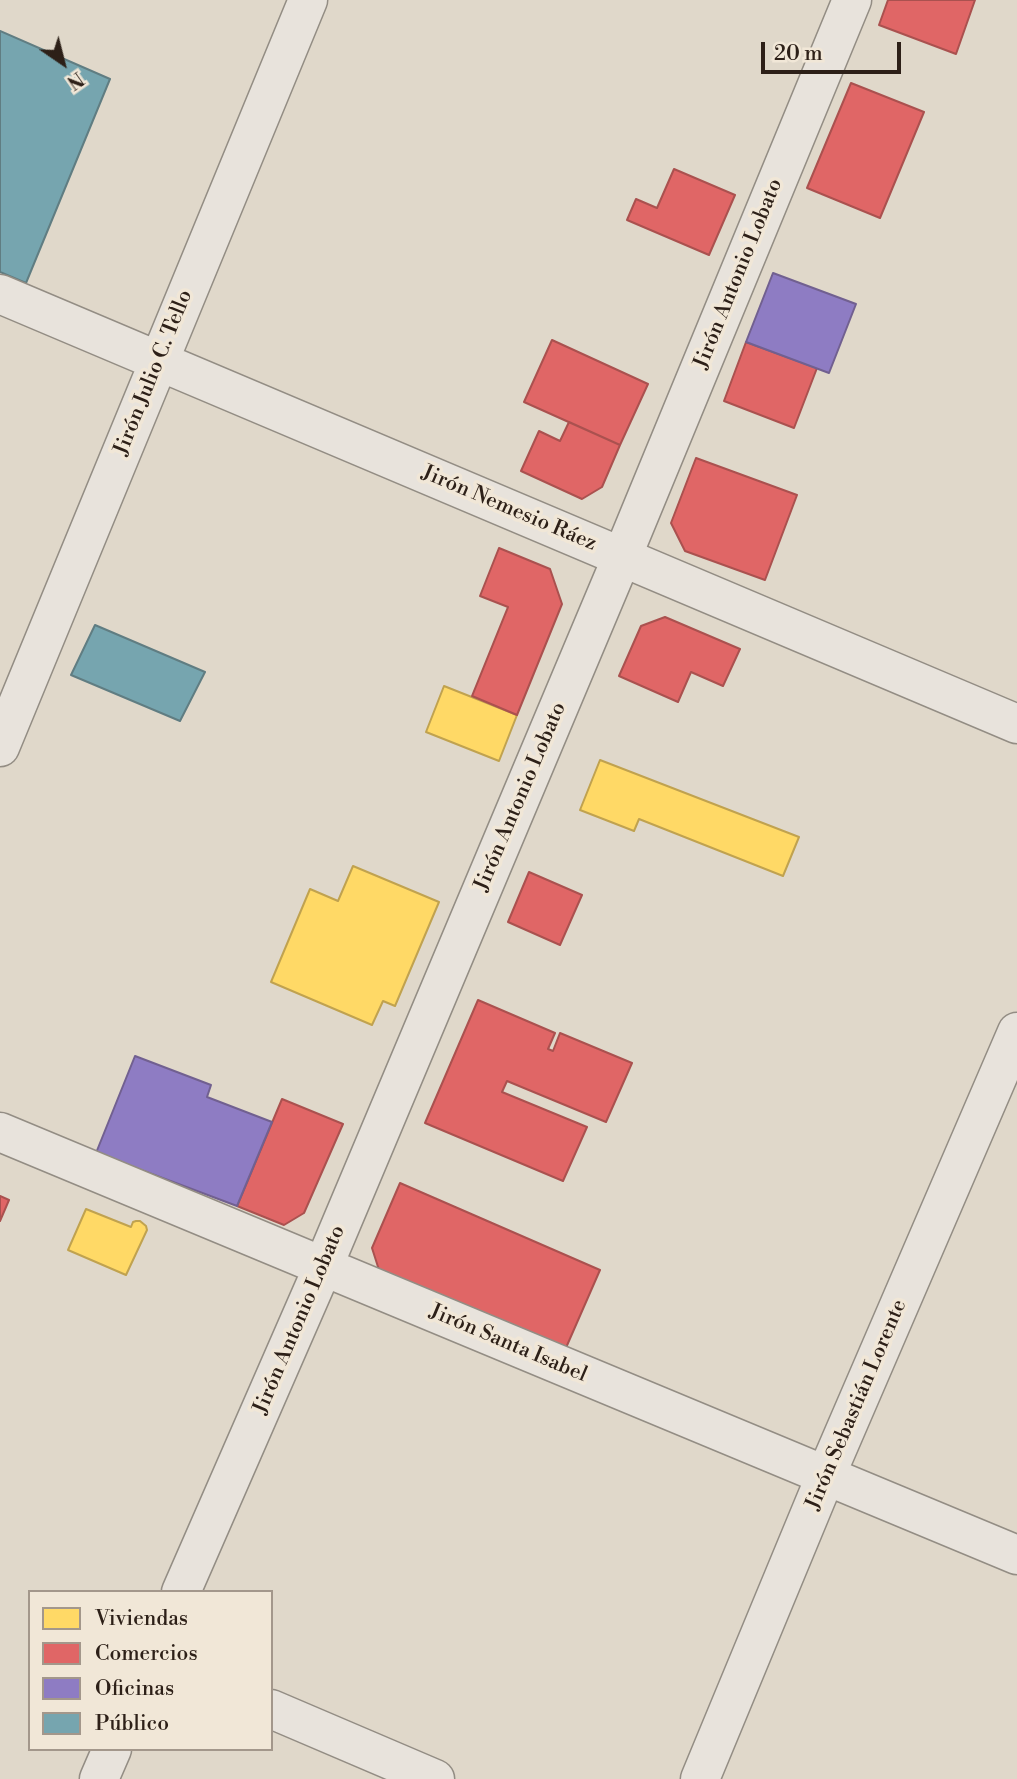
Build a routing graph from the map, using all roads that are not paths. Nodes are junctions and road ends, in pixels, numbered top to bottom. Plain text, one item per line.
1 (307, 0) edge
2 (852, 0) edge
3 (0, 294) edge
4 (159, 361) junction
5 (622, 557) junction
6 (1017, 724) edge
7 (0, 747) edge
8 (1017, 1032) edge
9 (0, 1132) edge
10 (323, 1267) junction
11 (826, 1475) junction
12 (1017, 1555) edge
13 (182, 1590) edge
14 (273, 1710) edge
15 (111, 1751) edge
16 (99, 1779) edge
17 (435, 1779) edge
18 (700, 1779) edge

1 - 4 street, Jirón Julio C. Tello
2 - 5 street, Jirón Antonio Lobato
3 - 4 street, Jirón Nemesio Ráez
4 - 5 street, Jirón Nemesio Ráez
4 - 7 street, Jirón Julio C. Tello
5 - 6 street, Jirón Nemesio Ráez
5 - 10 street, Jirón Antonio Lobato
8 - 11 street, Jirón Sebastián Lorente
9 - 10 street, Jirón Santa Isabel
10 - 11 street, Jirón Santa Isabel
10 - 13 street, Jirón Antonio Lobato
11 - 12 street, Jirón Santa Isabel
11 - 18 street, Jirón Sebastián Lorente
14 - 17 street
15 - 16 street

